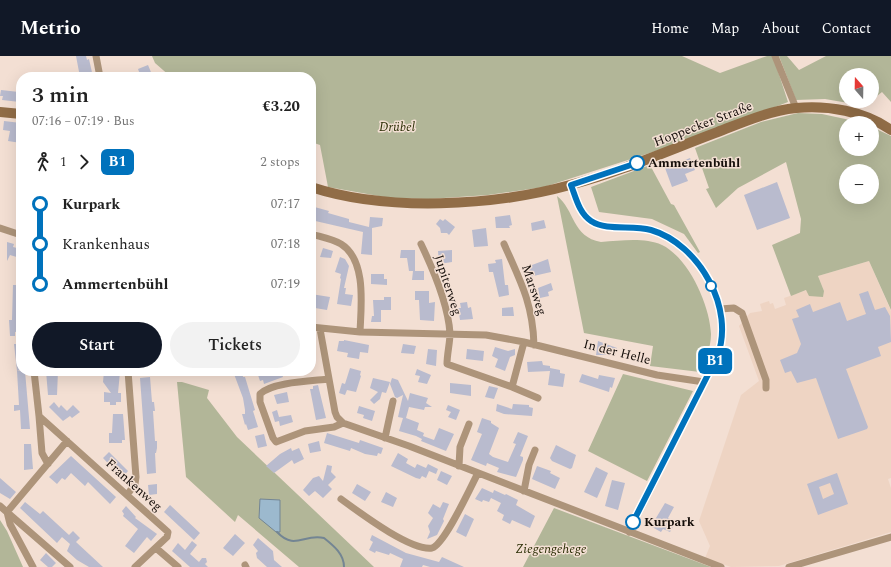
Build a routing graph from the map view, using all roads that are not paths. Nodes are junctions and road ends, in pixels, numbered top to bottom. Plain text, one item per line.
1 (96, 56) edge
2 (775, 56) edge
3 (99, 72) edge
4 (796, 108) junction
5 (0, 112) edge
6 (16, 114) edge
7 (891, 130) edge
8 (571, 185) junction
9 (316, 188) edge
10 (0, 228) edge
11 (16, 233) edge
12 (316, 236) edge
13 (421, 244) dead end
14 (504, 244) dead end
15 (720, 309) junction
16 (316, 328) edge
17 (320, 329) junction
18 (360, 332) junction
19 (450, 334) junction
20 (524, 342) junction
21 (534, 345) junction
22 (35, 376) edge
23 (128, 376) edge
24 (329, 379) junction
25 (704, 382) junction
26 (512, 387) junction
27 (766, 388) dead end
28 (538, 398) dead end
29 (393, 401) dead end
30 (39, 416) junction
31 (343, 423) junction
32 (469, 424) dead end
33 (385, 438) junction
34 (67, 441) junction
35 (535, 450) dead end
36 (48, 464) junction
37 (458, 466) junction
38 (478, 473) junction
39 (524, 491) junction
40 (127, 495) junction
41 (341, 499) dead end
42 (0, 506) edge
43 (7, 512) junction
44 (629, 532) junction
45 (891, 537) edge
46 (156, 548) junction
47 (33, 567) edge
48 (70, 567) edge
49 (135, 567) edge
50 (178, 567) edge
51 (720, 567) edge
52 (789, 567) edge

1 - 3 street
2 - 4 street
4 - 7 street, Hoppecker Straße
4 - 8 street, Hoppecker Straße
5 - 6 street
8 - 9 street, Hoppecker Straße
8 - 15 street
10 - 11 street
12 - 18 street
13 - 19 street, Jupiterweg
14 - 21 street, Marsweg
15 - 25 street
15 - 27 street
16 - 17 street, In der Helle
17 - 18 street, In der Helle
17 - 24 street
18 - 19 street, In der Helle
19 - 20 street, In der Helle
19 - 26 street
20 - 21 street, In der Helle
20 - 26 street
21 - 25 street, In der Helle
22 - 30 street
23 - 40 street
24 - 31 street
24 - 31 street
25 - 44 street
26 - 28 street
29 - 33 street
30 - 34 street, Frankenweg
30 - 36 street
31 - 33 street
32 - 37 street
33 - 37 street
34 - 36 street
34 - 40 street, Frankenweg
35 - 39 street
36 - 43 street
37 - 38 street
38 - 39 street
38 - 41 street
39 - 44 street
40 - 46 street, Frankenweg
42 - 43 street
43 - 47 street
43 - 48 street
44 - 51 street
45 - 52 street
46 - 49 street, Frankenweg
46 - 50 street

